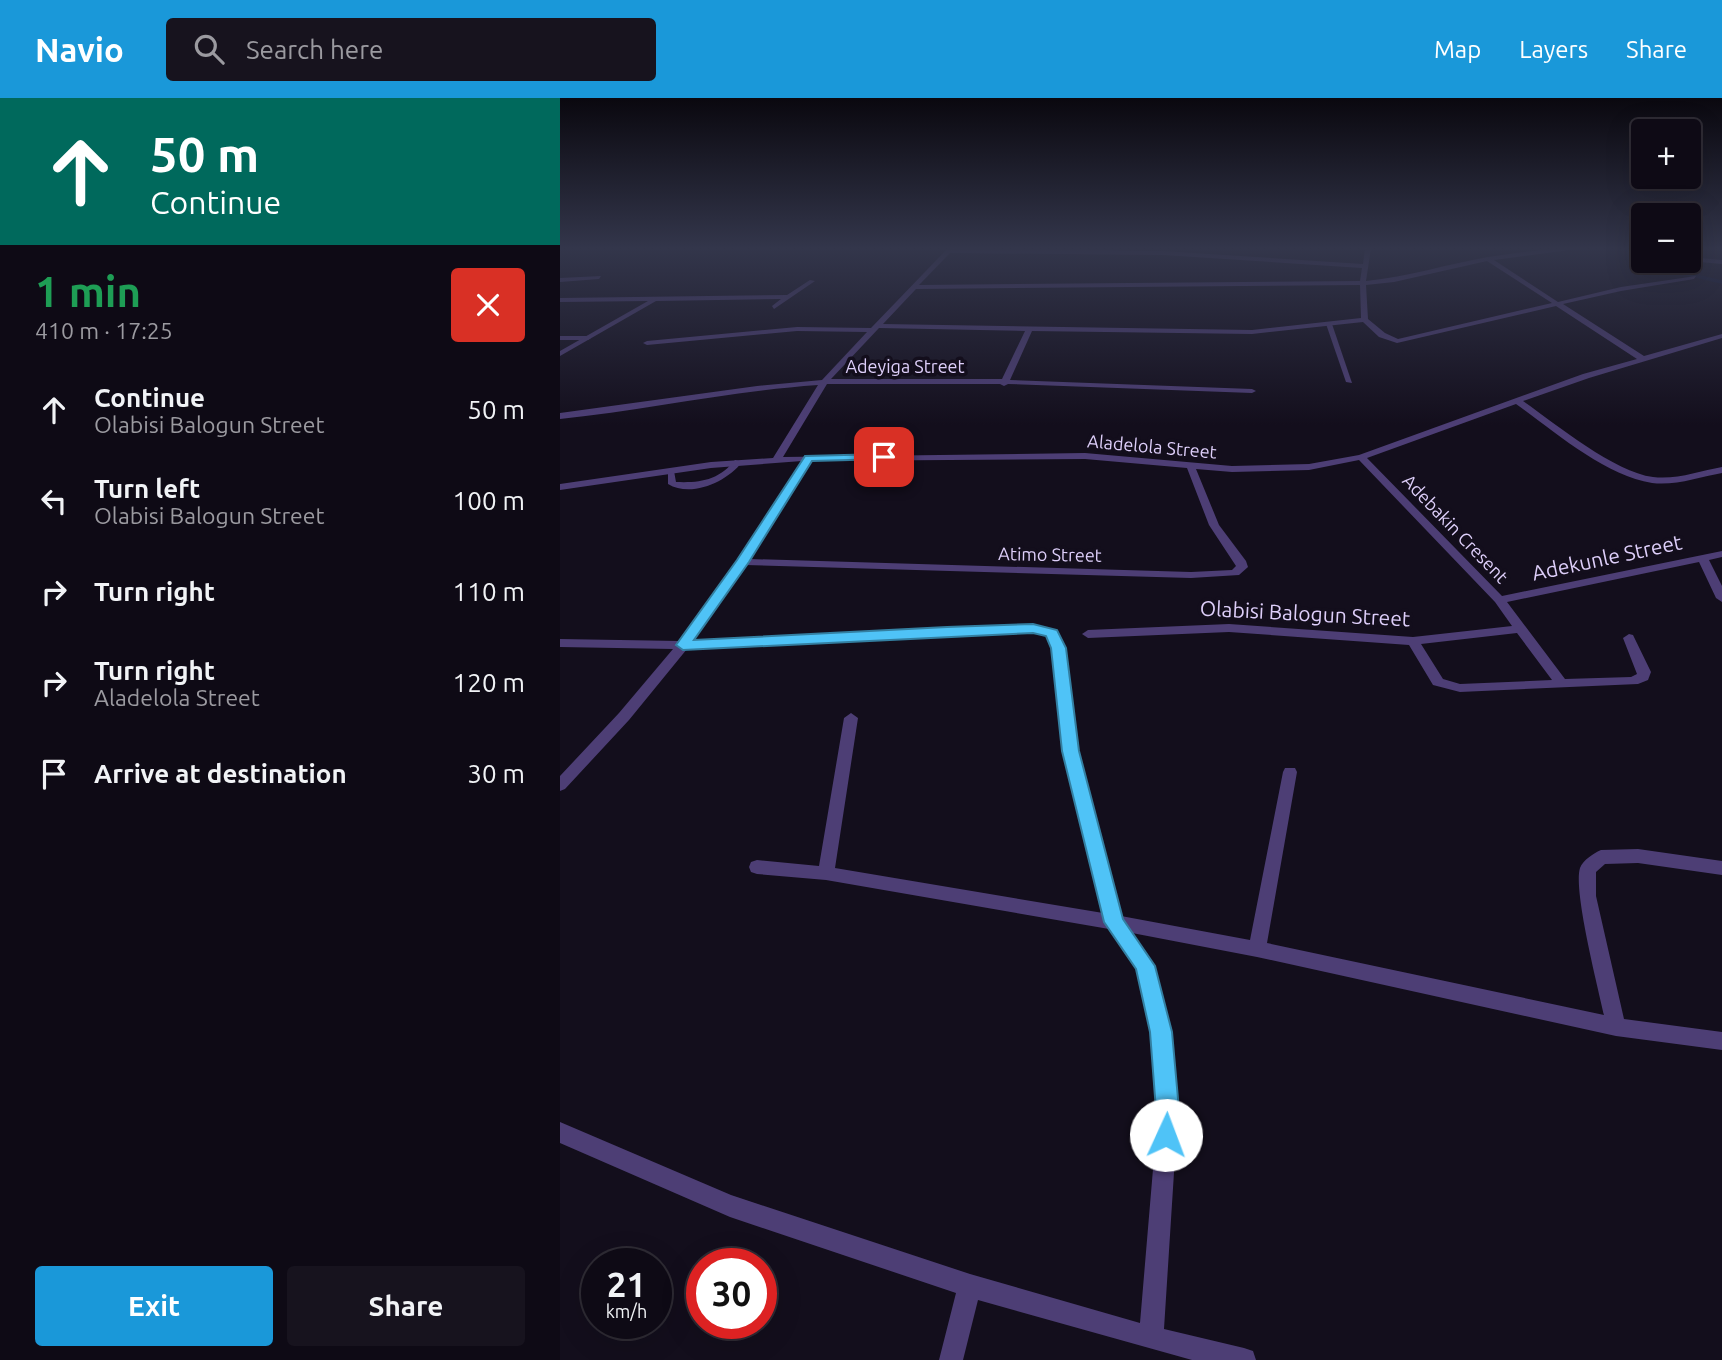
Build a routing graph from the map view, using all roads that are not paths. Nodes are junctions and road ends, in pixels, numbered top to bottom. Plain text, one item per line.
1 (641, 307) edge
2 (895, 307) edge
3 (1364, 307) edge
4 (1544, 307) edge
5 (1561, 307) edge
6 (1365, 320) junction
7 (1329, 324) junction
8 (873, 328) junction
9 (1029, 330) junction
10 (1722, 336) edge
11 (560, 338) edge
12 (588, 338) junction
13 (647, 343) dead end
14 (560, 354) edge
15 (1643, 359) junction
16 (824, 382) junction
17 (1350, 383) dead end
18 (1004, 384) junction
19 (1252, 391) dead end
20 (1517, 401) junction
21 (560, 416) edge
22 (1361, 457) junction
23 (809, 458) junction
24 (777, 460) junction
25 (738, 462) junction
26 (1191, 467) junction
27 (1722, 470) edge
28 (671, 472) junction
29 (560, 487) edge
30 (1722, 554) edge
31 (1703, 558) junction
32 (743, 562) junction
33 (1722, 598) edge
34 (1499, 600) junction
35 (1520, 629) junction
36 (1088, 634) dead end
37 (1629, 638) dead end
38 (1413, 641) junction
39 (560, 643) edge
40 (683, 645) junction
41 (1562, 684) junction
42 (851, 718) dead end
43 (1290, 772) dead end
44 (560, 785) edge
45 (757, 867) dead end
46 (1722, 868) edge
47 (826, 873) junction
48 (1114, 922) junction
49 (1258, 949) junction
50 (1616, 1027) junction
51 (1722, 1041) edge
52 (560, 1132) edge
53 (970, 1286) junction
54 (1151, 1338) junction
55 (951, 1360) edge
56 (1244, 1360) edge

1 - 12 street
2 - 8 street
3 - 6 street
4 - 6 street
5 - 15 street
6 - 7 street
7 - 9 street
7 - 17 lane
8 - 9 street
8 - 13 street
8 - 16 street
9 - 18 street
10 - 15 street, Aladelola Street
11 - 12 lane
12 - 14 street
15 - 20 street, Aladelola Street
16 - 18 street, Adeyiga Street
16 - 21 street, Adeyiga Street
16 - 24 street
18 - 19 street, Adeyiga Street
20 - 22 street, Aladelola Street
20 - 27 street
22 - 26 street, Aladelola Street
22 - 34 street, Adebakin Cresent
23 - 24 street, Aladelola Street
23 - 26 street, Aladelola Street
23 - 32 street
24 - 25 street, Aladelola Street
25 - 28 street, Aladelola Street
25 - 28 lane
26 - 32 street, Atimo Street
28 - 29 street, Aladelola Street
30 - 31 street, Adekunle Street
31 - 33 street
31 - 34 street, Adekunle Street
32 - 40 street
34 - 35 street, Adebakin Cresent
35 - 38 street, Olabisi Balogun Street
35 - 41 street, Adebakin Cresent
36 - 38 street, Olabisi Balogun Street
37 - 41 street
38 - 41 street
39 - 40 street
40 - 44 street
40 - 48 street
42 - 47 street
43 - 49 street
45 - 47 street
46 - 50 street
47 - 48 street
48 - 49 street
48 - 54 street
49 - 50 street
50 - 51 street
52 - 53 street
53 - 54 street
53 - 55 street
54 - 56 street

